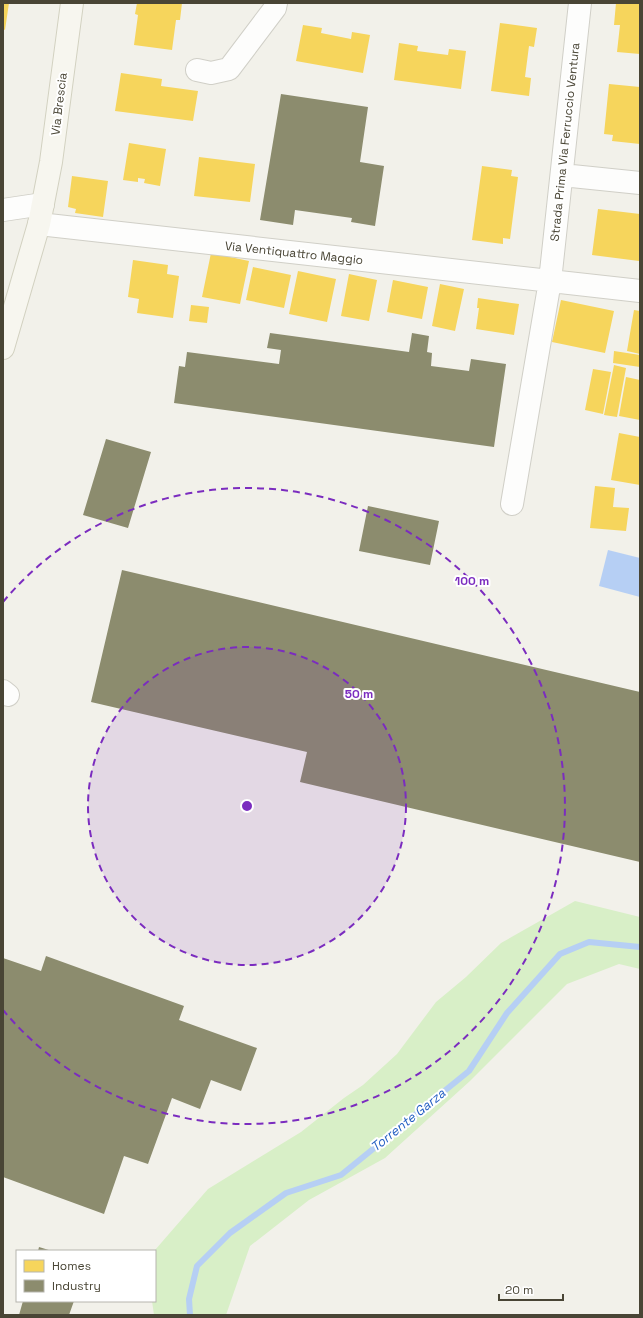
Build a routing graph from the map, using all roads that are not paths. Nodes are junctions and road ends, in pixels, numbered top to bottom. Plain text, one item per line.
1 (72, 3) edge
2 (276, 3) edge
3 (580, 3) edge
4 (197, 70) dead end
5 (562, 175) junction
6 (640, 182) edge
7 (3, 210) edge
8 (41, 214) junction
9 (550, 281) junction
10 (640, 291) edge
11 (3, 348) edge
12 (512, 504) dead end
13 (3, 692) edge
14 (3, 695) edge

1 - 8 main road, Via Brescia
2 - 4 street
3 - 5 street, Strada Prima Via Ferruccio Ventura
5 - 6 street
5 - 9 street, Strada Prima Via Ferruccio Ventura
7 - 8 street
8 - 9 street, Via Ventiquattro Maggio
8 - 11 main road, Via Brescia
9 - 10 street, Via Ventiquattro Maggio
9 - 12 street
13 - 14 street

